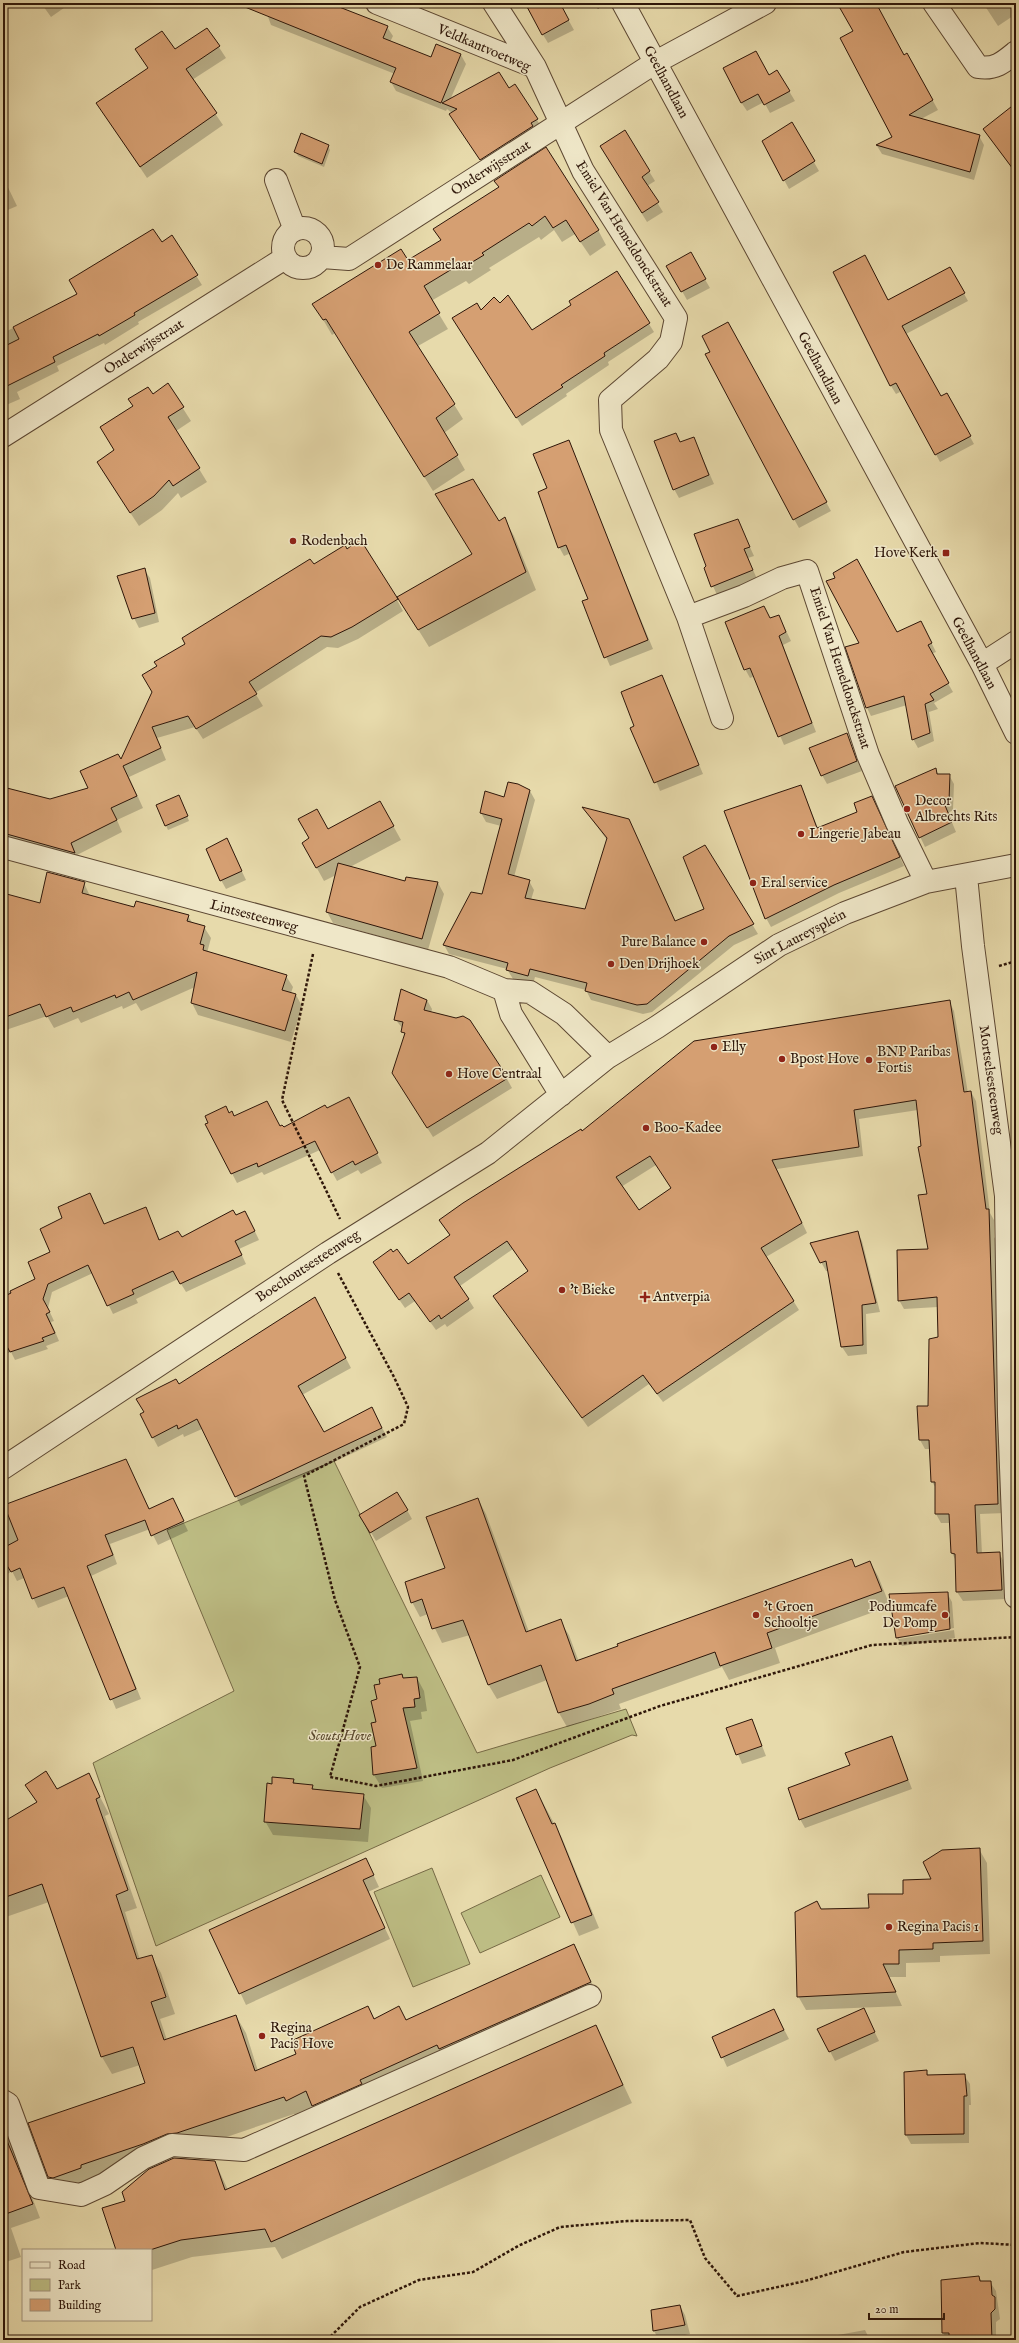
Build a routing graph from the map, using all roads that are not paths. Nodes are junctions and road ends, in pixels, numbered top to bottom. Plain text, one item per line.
1 (377, 3) edge
2 (494, 3) edge
3 (623, 3) edge
4 (765, 3) edge
5 (934, 3) edge
6 (1008, 59) edge
7 (656, 62) junction
8 (535, 67) junction
9 (561, 124) junction
10 (276, 180) dead end
11 (295, 230) junction
12 (322, 256) junction
13 (285, 258) junction
14 (3, 436) edge
15 (688, 617) junction
16 (1016, 642) edge
17 (982, 664) junction
18 (722, 718) dead end
19 (1016, 733) edge
20 (3, 847) edge
21 (1016, 865) edge
22 (966, 876) junction
23 (926, 882) junction
24 (504, 990) junction
25 (608, 1057) junction
26 (561, 1095) junction
27 (3, 1468) edge
28 (1016, 1597) edge
29 (590, 1996) dead end
30 (3, 2101) edge

1 - 8 street, Veldkantvoetweg
2 - 8 street
3 - 7 street, Geelhandlaan
4 - 7 street, Onderwijsstraat
5 - 6 street
7 - 9 street, Onderwijsstraat
7 - 17 street, Geelhandlaan
8 - 9 street, Veldkantvoetweg
9 - 12 street, Onderwijsstraat
9 - 15 street, Emiel Van Hemeldonckstraat
10 - 11 street
11 - 12 street
11 - 13 street
12 - 13 street
13 - 14 street, Onderwijsstraat
15 - 18 street, Emiel Van Hemeldonckstraat
15 - 23 street, Emiel Van Hemeldonckstraat
16 - 17 street
17 - 19 street, Geelhandlaan
20 - 24 street, Lintsesteenweg
21 - 22 street, Sint Laureysplein
22 - 23 street, Sint Laureysplein
22 - 28 street, Mortselsesteenweg
23 - 25 street, Sint Laureysplein
24 - 25 street, Lintsesteenweg
24 - 26 street
25 - 26 street, Boechoutsesteenweg
26 - 27 street, Boechoutsesteenweg
29 - 30 street

